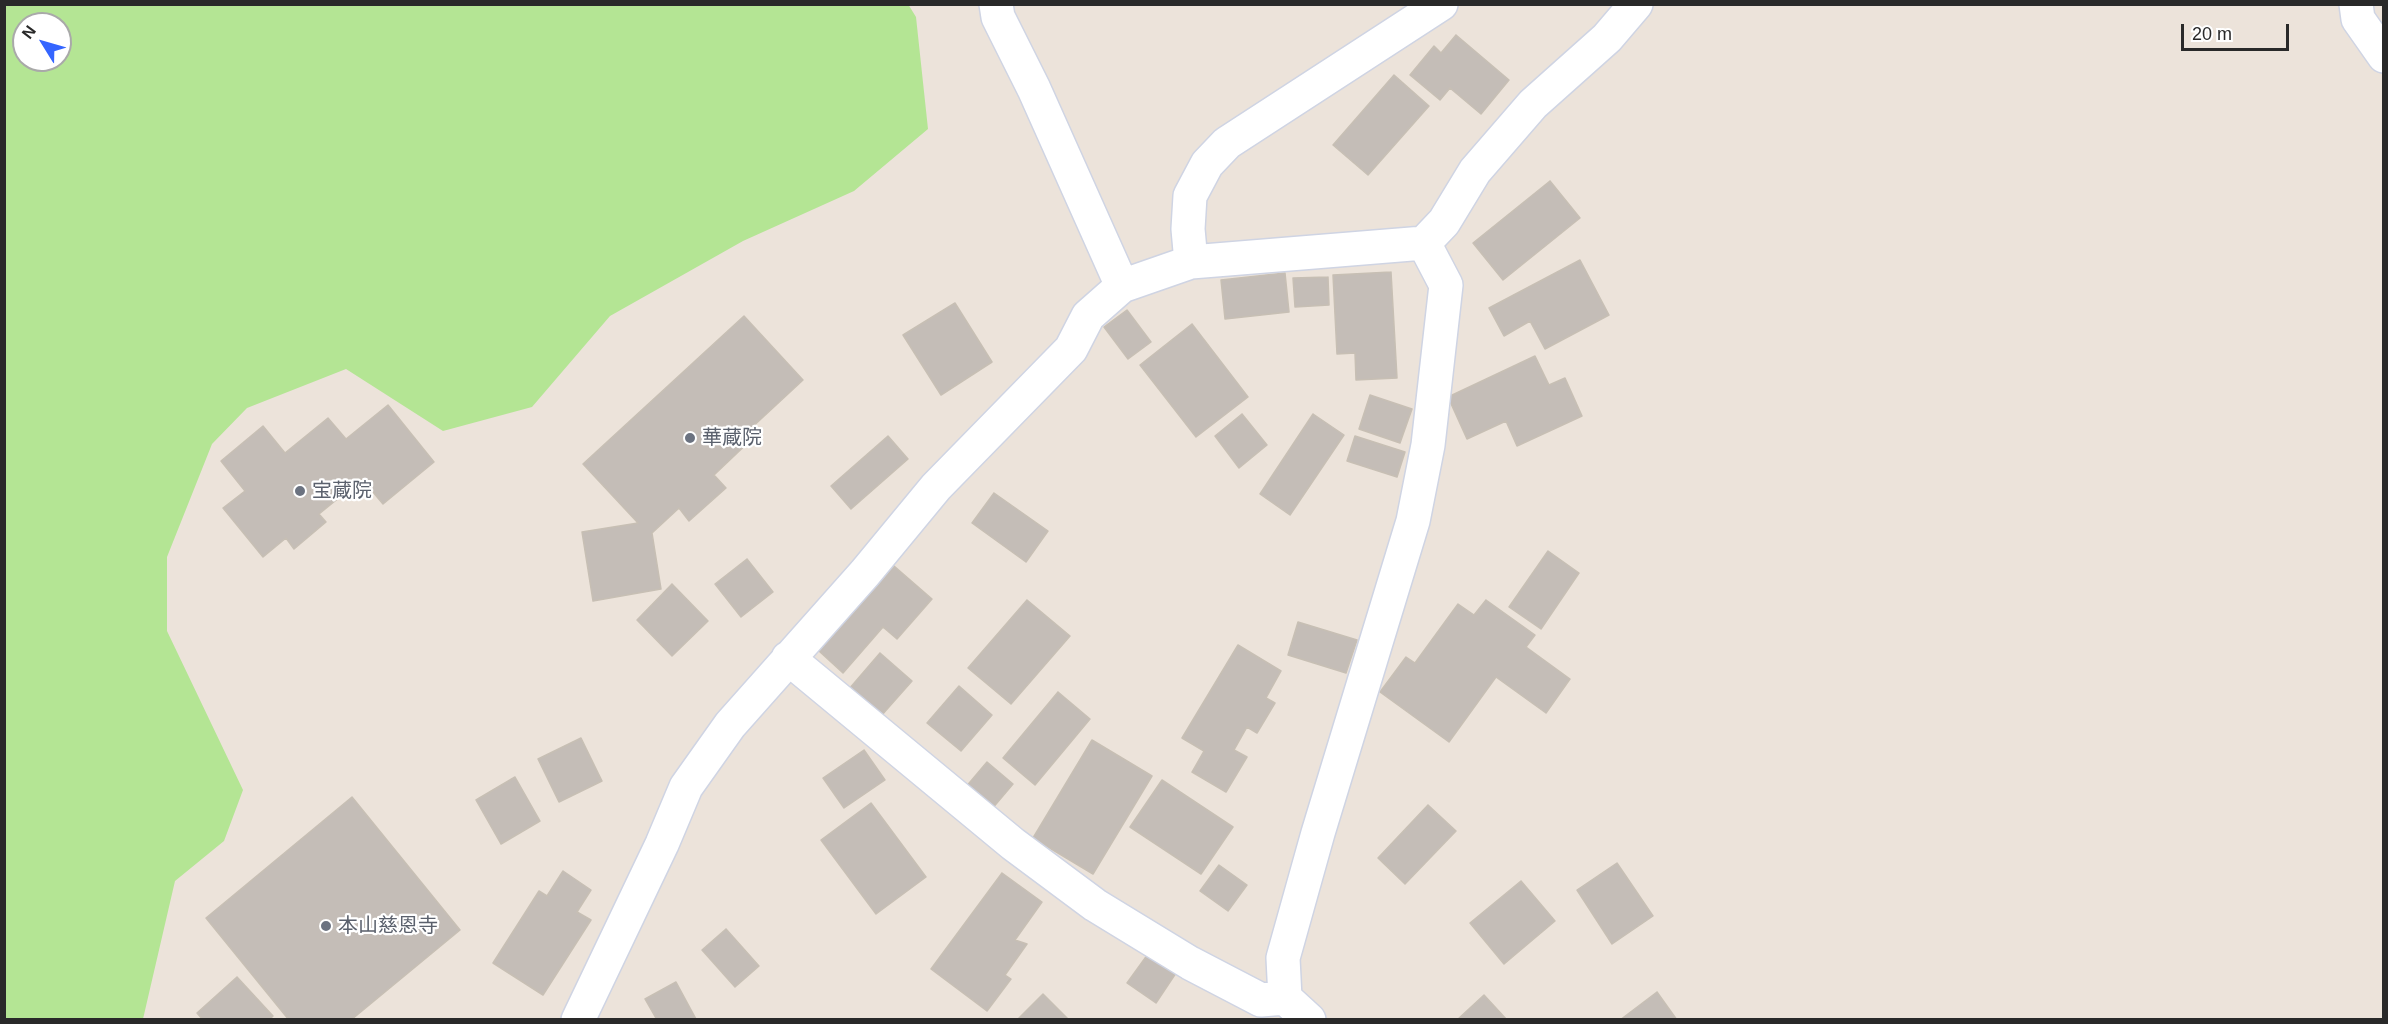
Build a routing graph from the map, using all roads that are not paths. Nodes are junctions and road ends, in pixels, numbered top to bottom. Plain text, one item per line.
1 (996, 4) edge
2 (1441, 4) edge
3 (1636, 4) edge
4 (2356, 4) edge
5 (2384, 56) edge
6 (1424, 243) junction
7 (1191, 262) junction
8 (1122, 286) junction
9 (788, 658) junction
10 (1285, 998) junction
11 (578, 1020) edge
12 (1309, 1020) edge

1 - 8 lane
2 - 7 lane
3 - 6 lane
4 - 5 lane
6 - 7 lane
6 - 10 lane
7 - 8 lane
8 - 9 lane
9 - 10 lane
9 - 11 lane
10 - 12 lane

